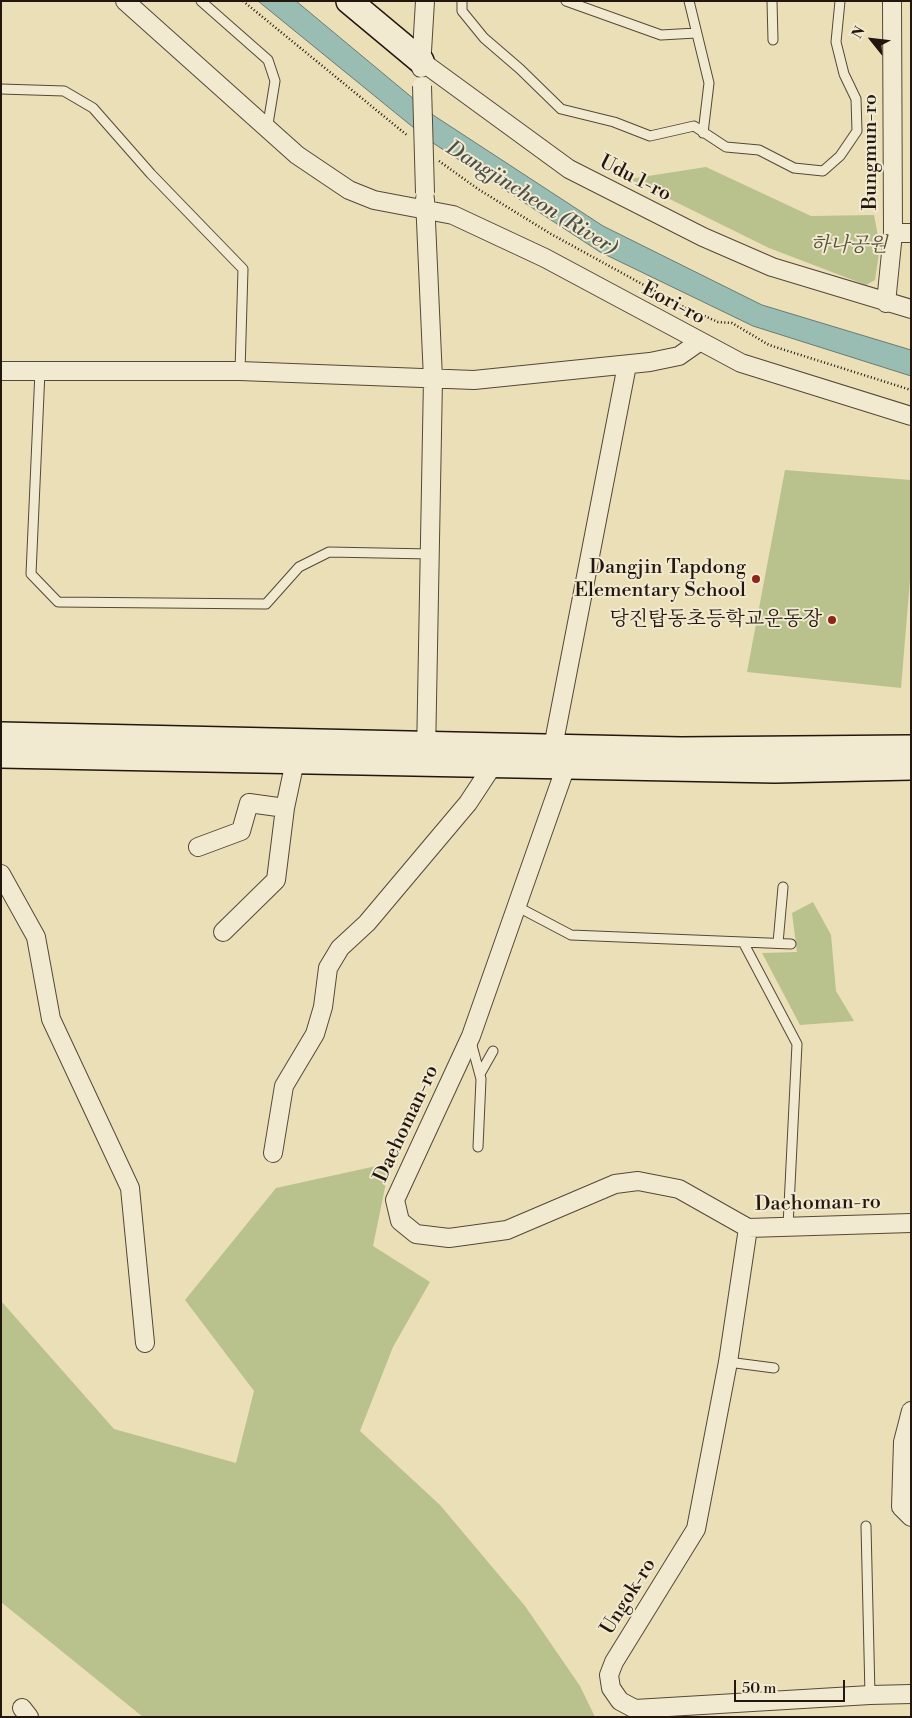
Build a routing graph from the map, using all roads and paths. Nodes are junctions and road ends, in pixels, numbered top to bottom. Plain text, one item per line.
1 (125, 1) edge
2 (201, 1) edge
3 (243, 1) edge
4 (349, 1) edge
5 (424, 1) edge
6 (462, 1) edge
7 (566, 1) edge
8 (689, 1) edge
9 (772, 1) edge
10 (840, 1) edge
11 (892, 1) edge
12 (696, 33) junction
13 (774, 40) dead end
14 (421, 74) junction
15 (1, 89) edge
16 (267, 130) junction
17 (703, 133) junction
18 (413, 140) dead end
19 (435, 158) dead end
20 (425, 202) junction
21 (893, 233) junction
22 (911, 233) edge
23 (886, 303) junction
24 (911, 309) edge
25 (699, 342) junction
26 (627, 366) junction
27 (240, 370) junction
28 (1, 371) edge
29 (40, 371) junction
30 (433, 379) junction
31 (911, 390) edge
32 (911, 416) edge
33 (430, 554) junction
34 (1, 735) edge
35 (911, 748) edge
36 (426, 754) junction
37 (1, 755) edge
38 (559, 757) junction
39 (295, 761) junction
40 (493, 765) junction
41 (911, 767) edge
42 (285, 808) junction
43 (198, 847) dead end
44 (1, 874) edge
45 (783, 887) dead end
46 (516, 906) junction
47 (223, 932) dead end
48 (743, 942) junction
49 (778, 943) junction
50 (790, 944) dead end
51 (470, 1038) junction
52 (493, 1051) dead end
53 (480, 1074) junction
54 (478, 1147) dead end
55 (273, 1153) dead end
56 (911, 1223) edge
57 (788, 1226) junction
58 (748, 1228) junction
59 (145, 1343) dead end
60 (728, 1362) junction
61 (774, 1368) dead end
62 (911, 1411) edge
63 (911, 1517) edge
64 (866, 1526) dead end
65 (911, 1694) edge
66 (870, 1695) junction

1 - 16 street, Eori-ro
2 - 16 lane
3 - 18 path
4 - 14 main road
5 - 14 street
6 - 17 lane
7 - 12 lane
8 - 12 lane
9 - 13 lane
10 - 17 lane
11 - 21 street, Bungmun-ro
12 - 17 lane
14 - 20 street, bridge
14 - 23 street, Udu 1-ro
15 - 27 lane
16 - 20 street, Eori-ro
19 - 31 path
20 - 25 street, Eori-ro
20 - 30 street
21 - 22 street
21 - 23 street, Bungmun-ro
23 - 24 street, Udu 1-ro
25 - 26 street
25 - 32 street, Eori-ro
26 - 30 street
26 - 38 street, Daehoman-ro
27 - 29 street
27 - 30 street
28 - 29 street
29 - 33 lane
30 - 33 street
33 - 36 street
34 - 36 main road
35 - 38 main road
36 - 38 main road
36 - 39 main road
36 - 40 main road
37 - 39 main road
38 - 40 main road
38 - 41 main road
38 - 46 street, Daehoman-ro
39 - 42 street
40 - 55 street
42 - 43 street
42 - 47 street
44 - 59 street
45 - 49 lane
46 - 48 lane
46 - 51 street, Daehoman-ro
48 - 49 lane
48 - 57 lane
49 - 50 lane
51 - 53 lane
51 - 58 street, Daehoman-ro
52 - 53 lane
53 - 54 lane
56 - 57 street, Daehoman-ro
57 - 58 street, Daehoman-ro
58 - 60 street, Ungok-ro
60 - 61 lane
60 - 66 street, Ungok-ro
62 - 63 street
64 - 66 lane
65 - 66 street, Ungok-ro

